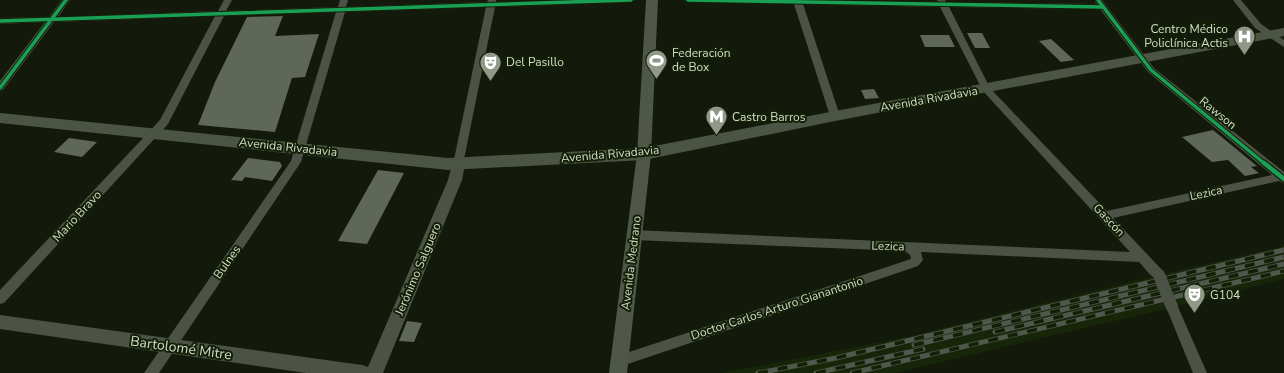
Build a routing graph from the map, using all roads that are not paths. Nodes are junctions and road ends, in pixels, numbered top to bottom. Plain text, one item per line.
1 (66, 0) edge
2 (228, 0) edge
3 (631, 0) edge
4 (652, 0) edge
5 (688, 0) edge
6 (1237, 0) edge
7 (797, 1) edge
8 (491, 2) edge
9 (942, 3) edge
10 (343, 4) edge
11 (1101, 4) edge
12 (221, 13) junction
13 (52, 19) junction
14 (0, 21) edge
15 (1284, 32) edge
16 (1270, 35) junction
17 (1284, 44) edge
18 (1142, 60) junction
19 (0, 88) edge
20 (986, 89) junction
21 (835, 116) junction
22 (0, 118) edge
23 (153, 134) junction
24 (299, 148) junction
25 (644, 154) junction
26 (458, 164) junction
27 (1283, 177) edge
28 (1105, 216) junction
29 (633, 235) junction
30 (908, 246) junction
31 (1142, 257) junction
32 (0, 298) edge
33 (0, 322) edge
34 (169, 346) junction
35 (618, 367) edge
36 (151, 373) edge
37 (362, 373) edge
38 (374, 373) edge
39 (1200, 373) edge

1 - 13 street
2 - 12 street, Mario Bravo
3 - 8 street
4 - 25 main road, Avenida Medrano
5 - 7 street
6 - 16 street
7 - 9 street
7 - 21 street
8 - 10 street
8 - 26 street
9 - 11 street
9 - 20 street, Gascón
10 - 12 street
10 - 24 street, Bulnes
11 - 18 street, Rawson
12 - 13 street
12 - 23 street, Mario Bravo
13 - 14 street
13 - 19 street
15 - 16 main road, Avenida Rivadavia
16 - 17 street
16 - 18 main road, Avenida Rivadavia
18 - 20 main road, Avenida Rivadavia
18 - 27 street, Rawson
20 - 21 main road, Avenida Rivadavia
20 - 28 street, Gascón
21 - 25 main road, Avenida Rivadavia
22 - 23 main road, Avenida Rivadavia
23 - 24 main road, Avenida Rivadavia
23 - 32 street, Mario Bravo
24 - 26 main road, Avenida Rivadavia
24 - 34 street, Bulnes
25 - 26 main road, Avenida Rivadavia
25 - 29 main road, Avenida Medrano
26 - 38 street, Jerónimo Salguero
27 - 28 street, Lezica
28 - 31 street, Gascón
29 - 30 street, Lezica
29 - 35 main road, Avenida Medrano
30 - 31 street, Lezica
30 - 35 street, Doctor Carlos Arturo Gianantonio
31 - 39 street, Gascón, bridge
33 - 34 street, Bartolomé Mitre
34 - 36 street, Bulnes
34 - 37 street, Bartolomé Mitre

